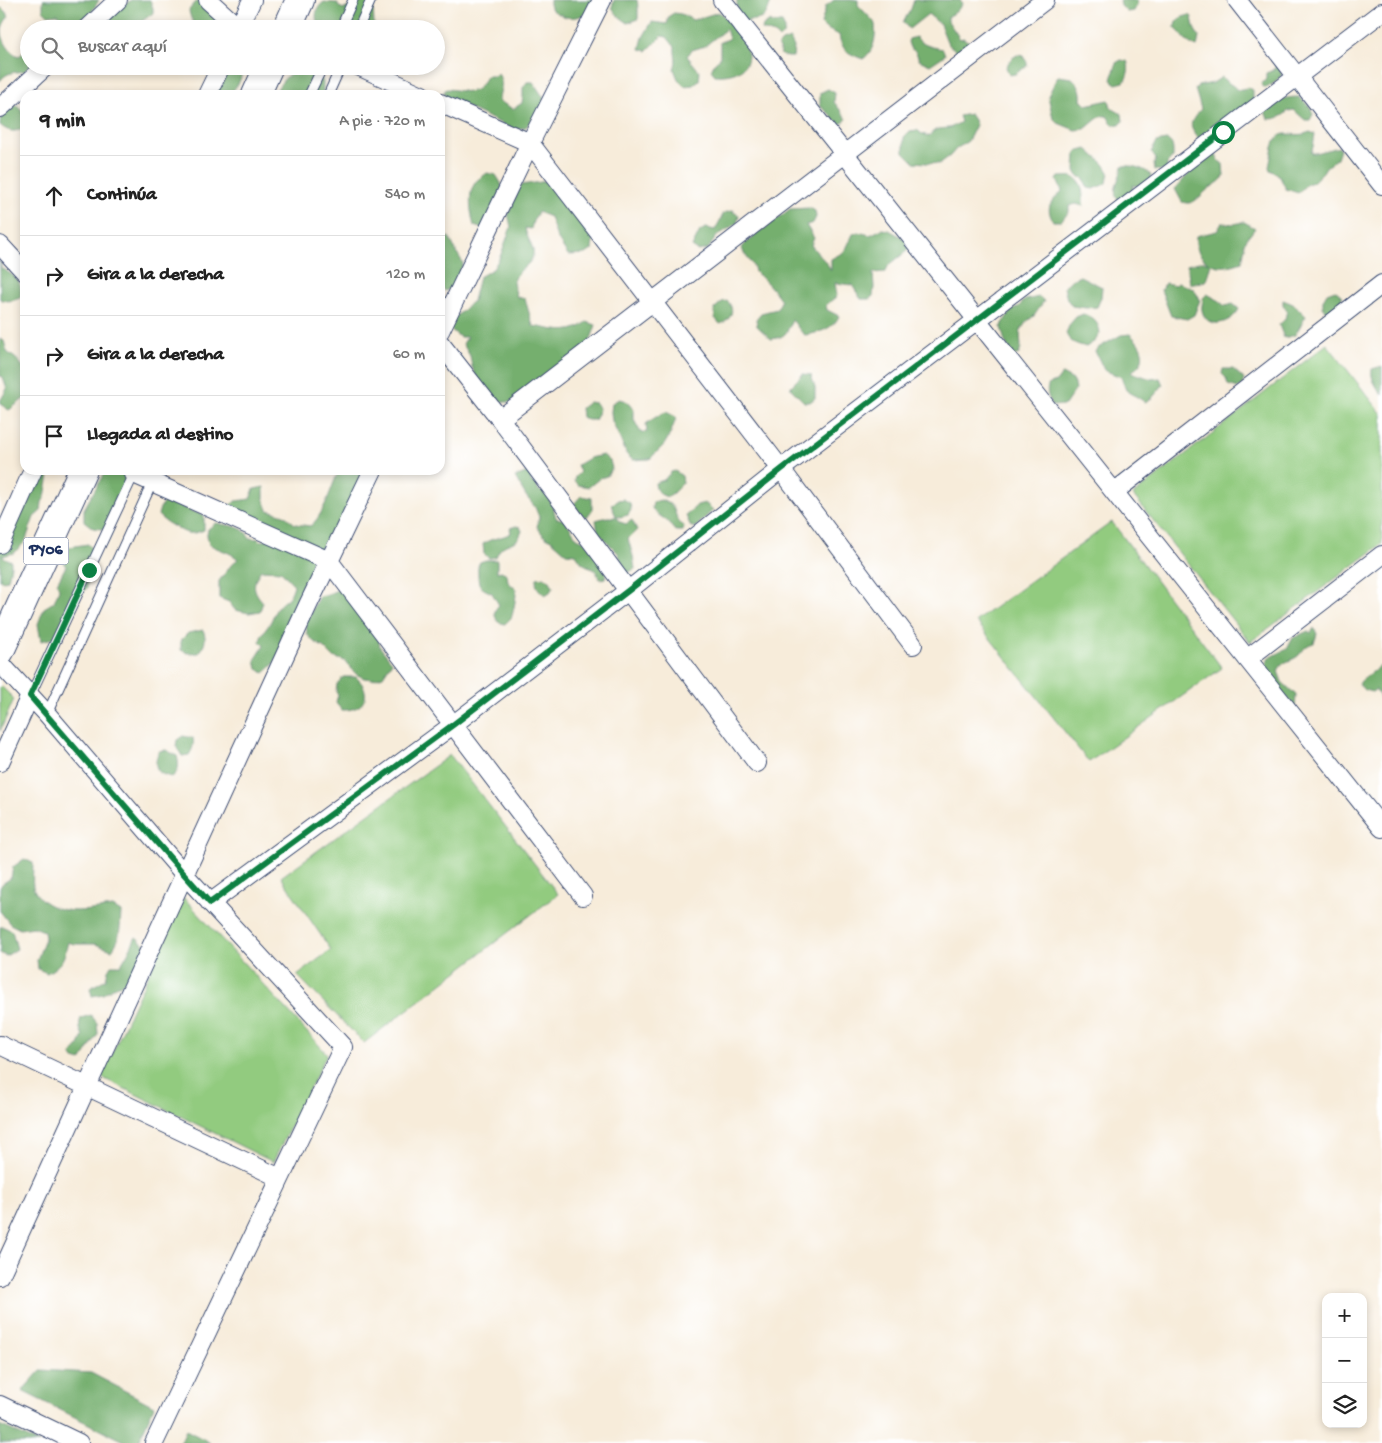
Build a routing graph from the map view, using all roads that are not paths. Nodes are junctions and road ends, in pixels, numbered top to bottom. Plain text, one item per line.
1 (118, 0) edge
2 (208, 0) edge
3 (252, 0) edge
4 (300, 0) edge
5 (353, 0) edge
6 (371, 0) edge
7 (602, 0) edge
8 (722, 0) edge
9 (1045, 0) edge
10 (1237, 0) edge
11 (1382, 12) edge
12 (97, 20) edge
13 (230, 20) edge
14 (243, 20) edge
15 (291, 20) edge
16 (344, 20) edge
17 (362, 20) edge
18 (36, 75) edge
19 (217, 75) edge
20 (265, 75) edge
21 (319, 75) edge
22 (337, 75) edge
23 (378, 75) edge
24 (1296, 76) junction
25 (209, 90) edge
26 (258, 90) edge
27 (311, 90) edge
28 (330, 90) edge
29 (411, 90) edge
30 (445, 105) edge
31 (0, 108) edge
32 (530, 144) junction
33 (844, 154) junction
34 (1382, 185) edge
35 (0, 245) edge
36 (20, 267) edge
37 (1382, 284) edge
38 (652, 302) junction
39 (977, 320) junction
40 (445, 321) edge
41 (445, 349) edge
42 (500, 419) junction
43 (782, 469) junction
44 (31, 475) edge
45 (81, 475) edge
46 (133, 475) edge
47 (371, 475) edge
48 (155, 476) edge
49 (1114, 492) junction
50 (0, 544) edge
51 (1382, 554) edge
52 (329, 561) junction
53 (629, 590) junction
54 (913, 645) dead end
55 (0, 651) edge
56 (1247, 659) junction
57 (0, 663) edge
58 (30, 696) junction
59 (47, 714) junction
60 (454, 724) junction
61 (0, 762) edge
62 (757, 763) dead end
63 (1381, 826) edge
64 (184, 874) junction
65 (583, 896) dead end
66 (210, 903) junction
67 (0, 1046) edge
68 (86, 1086) junction
69 (280, 1178) junction
70 (0, 1276) edge
71 (0, 1405) edge
72 (79, 1443) edge
73 (154, 1443) edge

1 - 12 street
2 - 13 street
3 - 14 street
4 - 15 highway
5 - 16 lane
6 - 17 lane
7 - 32 street
8 - 33 street
9 - 33 street
10 - 24 street
11 - 24 street
18 - 31 street
19 - 25 street
20 - 26 highway
21 - 27 lane
22 - 28 lane
23 - 29 street
24 - 34 street
24 - 39 street
30 - 32 street
32 - 38 street
32 - 40 street
33 - 38 street
33 - 39 street
35 - 36 street
37 - 49 street
38 - 42 street
38 - 43 street
39 - 43 street
39 - 49 street
41 - 42 street
42 - 53 street
43 - 53 street
43 - 54 street
44 - 50 street
45 - 55 highway, PY06
46 - 58 lane
47 - 52 street
48 - 52 street
48 - 59 lane
49 - 56 street
51 - 56 street
52 - 60 street
52 - 64 street
53 - 60 street
53 - 62 street
56 - 63 street
57 - 58 street
58 - 59 street
58 - 61 street
59 - 64 street
60 - 65 street
60 - 66 street
64 - 66 street
64 - 68 street
66 - 69 street
67 - 68 street
68 - 69 street
68 - 70 street
69 - 73 street
71 - 72 street

